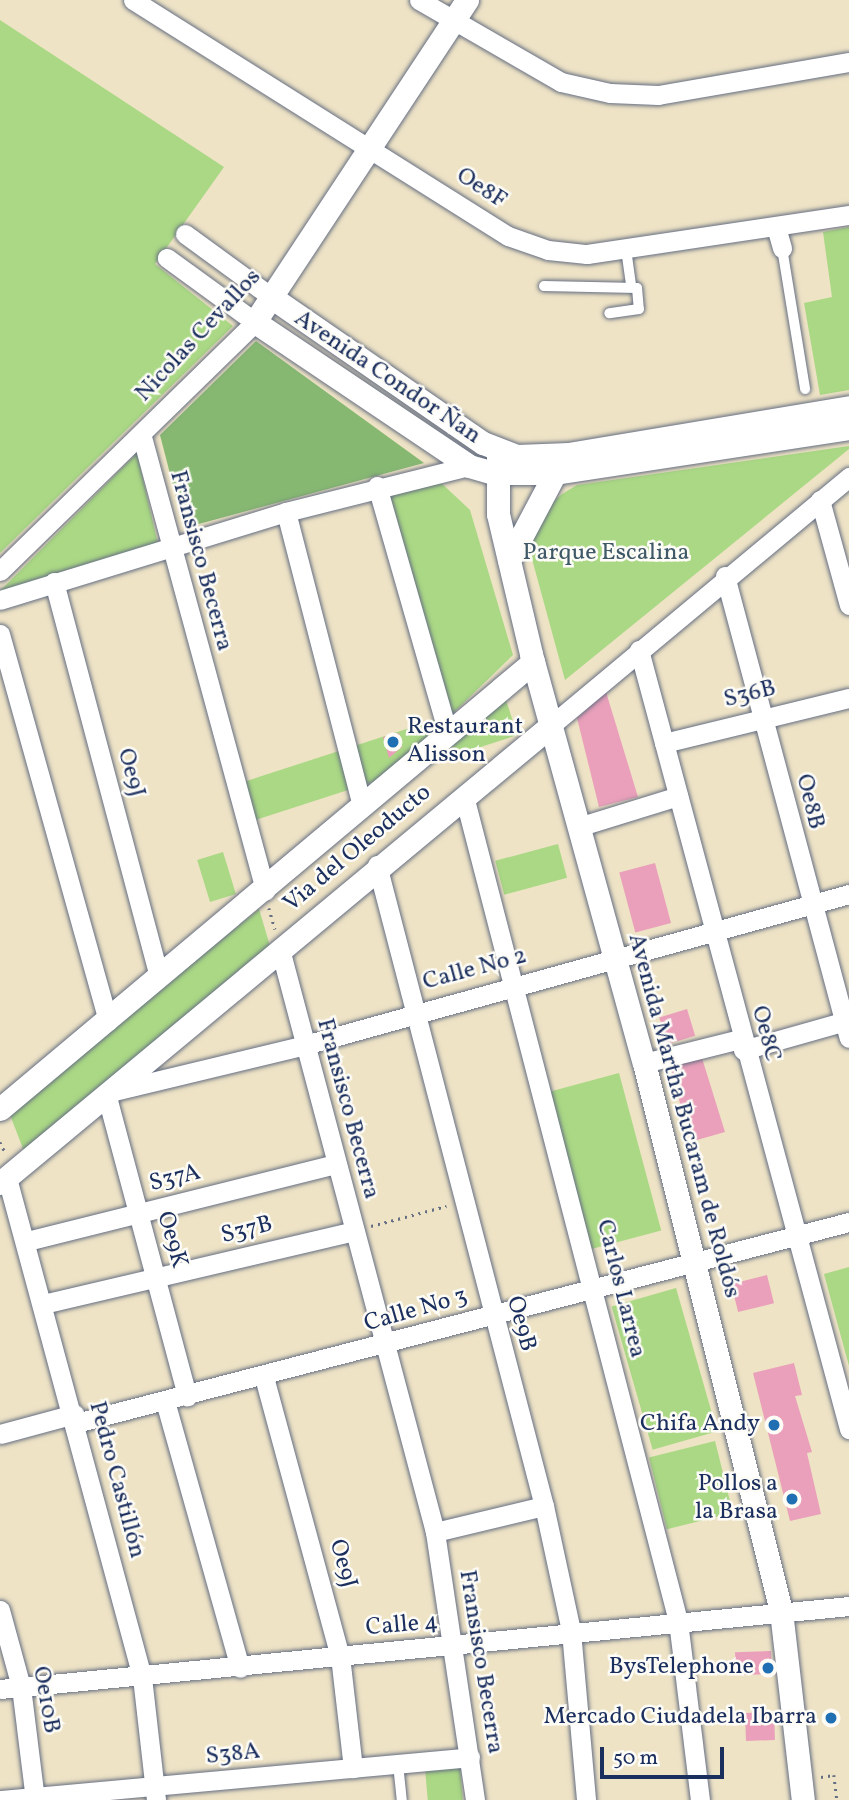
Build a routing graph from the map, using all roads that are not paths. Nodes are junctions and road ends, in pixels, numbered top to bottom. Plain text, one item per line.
1 (133, 0) edge
2 (419, 0) edge
3 (467, 0) edge
4 (453, 22) junction
5 (849, 62) edge
6 (372, 148) junction
7 (849, 215) edge
8 (776, 227) junction
9 (185, 234) dead end
10 (626, 248) junction
11 (782, 248) joint
12 (167, 258) dead end
13 (631, 284) junction
14 (544, 286) dead end
15 (274, 299) junction
16 (609, 313) dead end
17 (255, 322) junction
18 (805, 389) dead end
19 (849, 407) edge
20 (849, 428) edge
21 (142, 437) junction
22 (498, 450) junction
23 (469, 466) junction
24 (494, 473) junction
25 (555, 473) junction
26 (849, 477) edge
27 (377, 486) junction
28 (820, 500) junction
29 (286, 512) junction
30 (170, 547) junction
31 (509, 560) junction
32 (0, 571) edge
33 (725, 576) junction
34 (54, 582) junction
35 (847, 594) edge
36 (0, 600) edge
37 (0, 634) edge
38 (639, 650) junction
39 (533, 662) junction
40 (849, 698) edge
41 (762, 717) junction
42 (549, 727) junction
43 (448, 734) junction
44 (664, 743) junction
45 (464, 796) junction
46 (678, 796) junction
47 (362, 806) junction
48 (578, 827) junction
49 (377, 866) junction
50 (265, 891) junction
51 (849, 894) edge
52 (810, 904) junction
53 (714, 931) junction
54 (280, 949) junction
55 (615, 957) junction
56 (159, 977) junction
57 (517, 984) junction
58 (412, 1013) junction
59 (108, 1021) junction
60 (847, 1026) edge
61 (305, 1045) junction
62 (741, 1045) junction
63 (644, 1063) junction
64 (111, 1094) junction
65 (0, 1109) edge
66 (335, 1164) junction
67 (4, 1181) edge
68 (138, 1213) junction
69 (849, 1222) edge
70 (355, 1230) junction
71 (798, 1234) junction
72 (27, 1241) junction
73 (695, 1260) junction
74 (157, 1278) junction
75 (596, 1288) junction
76 (43, 1304) junction
77 (492, 1315) junction
78 (383, 1345) junction
79 (264, 1377) junction
80 (187, 1396) junction
81 (165, 1401) junction
82 (75, 1418) junction
83 (849, 1429) edge
84 (0, 1434) edge
85 (544, 1506) junction
86 (435, 1532) junction
87 (849, 1606) edge
88 (0, 1610) edge
89 (781, 1611) junction
90 (678, 1622) junction
91 (571, 1632) junction
92 (453, 1646) junction
93 (340, 1656) junction
94 (240, 1668) junction
95 (142, 1676) junction
96 (21, 1687) junction
97 (0, 1689) edge
98 (470, 1757) junction
99 (398, 1764) junction
100 (353, 1768) junction
101 (802, 1790) edge
102 (156, 1794) edge
103 (35, 1799) edge
104 (0, 1800) edge
105 (402, 1800) edge
106 (475, 1800) edge
107 (586, 1800) edge
108 (700, 1800) edge

1 - 6 street, Oe8F
2 - 4 street
3 - 4 street, Nicolas Cevallos
4 - 5 street
4 - 6 street, Nicolas Cevallos
6 - 10 street, Oe8F
6 - 15 street, Nicolas Cevallos
7 - 8 street, Oe8F
8 - 10 street, Oe8F
8 - 11 street
9 - 15 street, Avenida Condor Ñan
10 - 13 lane
11 - 18 lane
12 - 17 street, Avenida Condor Ñan
13 - 14 lane
13 - 16 lane
15 - 17 street, Nicolas Cevallos
15 - 22 street, Avenida Condor Ñan
17 - 21 street, Nicolas Cevallos
17 - 23 street, Avenida Condor Ñan
19 - 22 street, Avenida Condor Ñan
20 - 25 street, Avenida Condor Ñan
21 - 30 street, Fransisco Becerra
21 - 32 street, Nicolas Cevallos
22 - 24 street, Avenida Martha Bucaram de Roldós
23 - 24 street, Avenida Condor Ñan
23 - 27 street
24 - 25 street, Avenida Condor Ñan
24 - 31 street, Avenida Martha Bucaram de Roldós
25 - 31 street
26 - 28 street, Via del Oleoducto
27 - 29 street
27 - 43 street
28 - 33 street, Via del Oleoducto
28 - 35 street
29 - 30 street
29 - 47 street
30 - 34 street
30 - 50 street, Fransisco Becerra
31 - 39 street, Avenida Martha Bucaram de Roldós
33 - 38 street, Via del Oleoducto
33 - 41 street, Oe8B
34 - 36 street
34 - 56 street, Oe9J
37 - 59 street
38 - 42 street, Via del Oleoducto
38 - 44 street, Oe8C
39 - 42 street, Avenida Martha Bucaram de Roldós
39 - 43 street, Via del Oleoducto
40 - 41 street, S36B
41 - 44 street, S36B
41 - 52 street, Oe8B
42 - 45 street, Via del Oleoducto
42 - 48 street, Avenida Martha Bucaram de Roldós
43 - 47 street, Via del Oleoducto
44 - 46 street, Oe8C
45 - 49 street, Via del Oleoducto
45 - 57 street, Carlos Larrea
46 - 48 street
46 - 53 street, Oe8C
47 - 50 street, Via del Oleoducto
48 - 55 street, Avenida Martha Bucaram de Roldós
49 - 54 street, Via del Oleoducto
49 - 58 street, Oe9B
50 - 56 street, Via del Oleoducto
51 - 52 street, Calle No 2
52 - 53 street, Calle No 2
52 - 60 street, Oe8B
53 - 55 street, Calle No 2
53 - 62 street, Oe8C
54 - 61 street, Fransisco Becerra
54 - 64 street, Via del Oleoducto
55 - 57 street, Calle No 2
55 - 63 street, Avenida Martha Bucaram de Roldós
56 - 59 street, Via del Oleoducto
57 - 58 street, Calle No 2
57 - 75 street, Carlos Larrea
58 - 61 street, Calle No 2
58 - 77 street, Oe9B
59 - 65 street, Via del Oleoducto
60 - 62 street
61 - 64 street, Calle No 2
61 - 66 street, Fransisco Becerra
62 - 63 street
62 - 71 street, Oe8C
63 - 73 street, Avenida Martha Bucaram de Roldós
64 - 67 street, Via del Oleoducto
64 - 68 street, Oe9K
66 - 68 street, S37A
66 - 70 street, Fransisco Becerra
67 - 72 street, Pedro Castillón
68 - 72 street, S37A
68 - 74 street, Oe9K
69 - 71 street, Calle No 3
70 - 74 street, S37B
70 - 78 street, Fransisco Becerra
71 - 73 street, Calle No 3
71 - 83 street, Oe8C
72 - 76 street, Pedro Castillón
73 - 75 street, Calle No 3
73 - 89 street, Avenida Martha Bucaram de Roldós
74 - 76 street, S37B
74 - 80 street, Oe9K
75 - 77 street, Calle No 3
75 - 90 street, Carlos Larrea
76 - 82 street, Pedro Castillón
77 - 78 street, Calle No 3
77 - 85 street, Oe9B
78 - 79 street, Calle No 3
78 - 86 street, Fransisco Becerra
79 - 80 street, Calle No 3
79 - 93 street, Oe9J
80 - 81 street, Calle No 3
81 - 82 street, Calle No 3
81 - 94 street
82 - 84 street, Calle No 3
82 - 95 street, Pedro Castillón
85 - 86 street
85 - 91 street, Oe9B
86 - 92 street, Fransisco Becerra
87 - 89 street, Calle 4
88 - 96 street, Oe10B
89 - 90 street, Calle 4
89 - 101 street, Avenida Martha Bucaram de Roldós
90 - 91 street, Calle 4
90 - 108 street, Carlos Larrea
91 - 92 street, Calle 4
91 - 107 street, Oe9B
92 - 93 street, Calle 4
92 - 98 street, Fransisco Becerra
93 - 94 street, Calle 4
93 - 100 street, Oe9J
94 - 95 street, Calle 4
95 - 96 street, Calle 4
95 - 102 street, Pedro Castillón
96 - 97 street, Calle 4
96 - 103 street, Oe10B
98 - 99 street, S38A
98 - 106 street, Fransisco Becerra
99 - 100 street, S38A
99 - 105 lane
100 - 102 street, S38A
102 - 103 street, S38A
103 - 104 street, S38A

